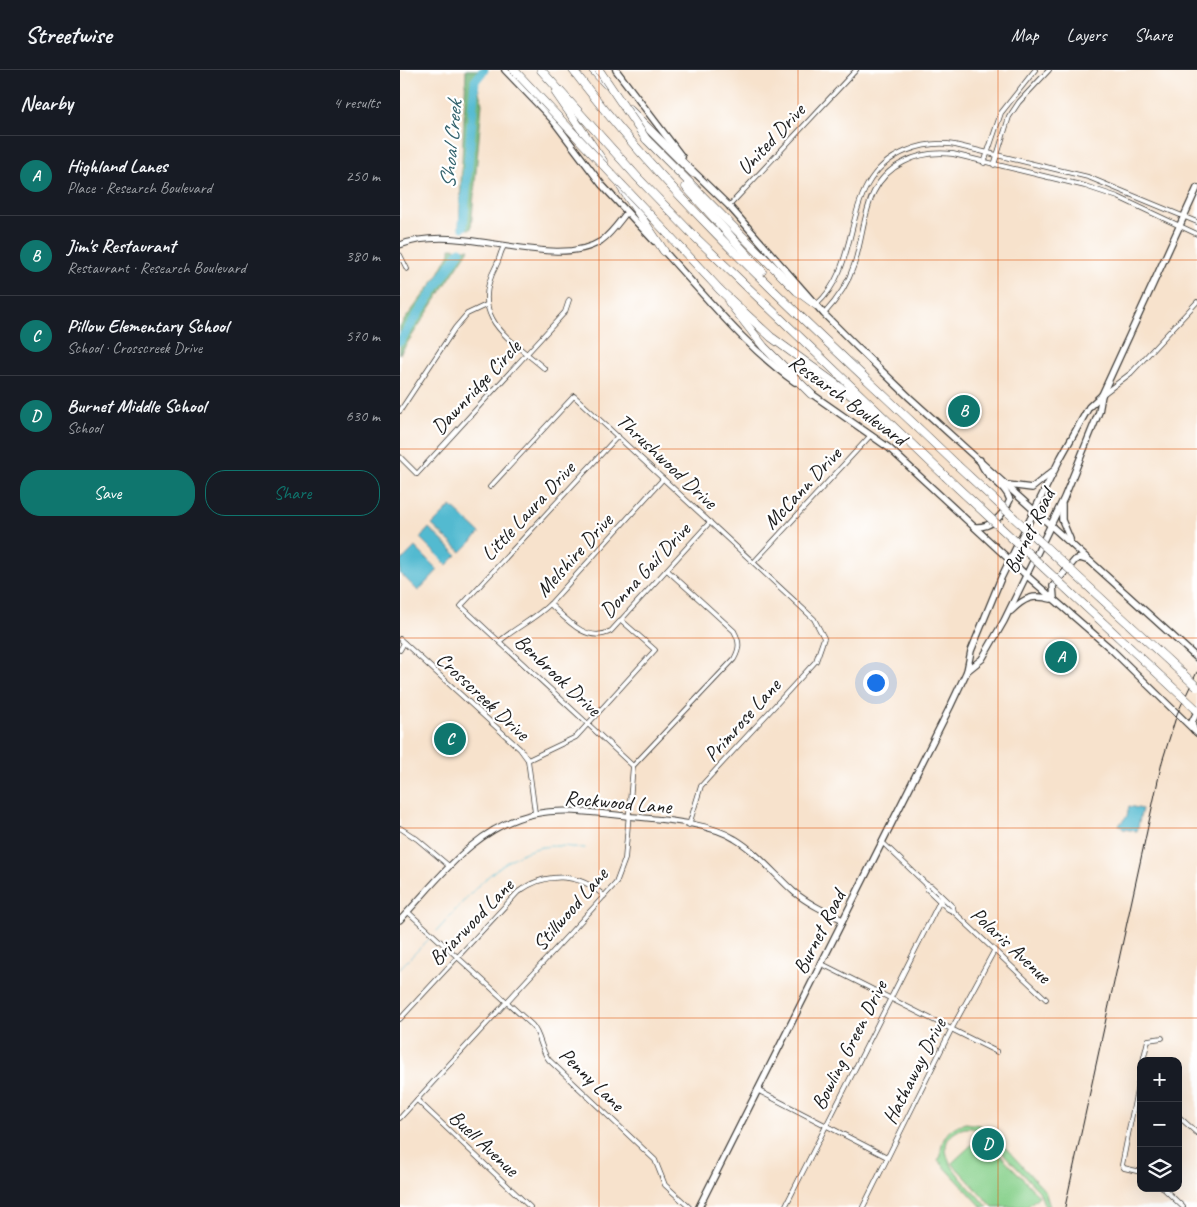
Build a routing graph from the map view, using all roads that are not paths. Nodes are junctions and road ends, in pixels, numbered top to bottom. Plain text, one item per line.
1 (505, 70) edge
2 (514, 70) edge
3 (573, 70) edge
4 (593, 70) edge
5 (599, 70) edge
6 (616, 70) edge
7 (856, 70) edge
8 (1035, 70) edge
9 (1049, 70) edge
10 (542, 72) edge
11 (646, 139) junction
12 (987, 153) junction
13 (996, 155) junction
14 (984, 163) junction
15 (994, 165) junction
16 (694, 173) junction
17 (1197, 188) edge
18 (729, 206) junction
19 (627, 212) junction
20 (1184, 216) junction
21 (1197, 222) edge
22 (1180, 225) junction
23 (1197, 234) edge
24 (506, 244) junction
25 (400, 245) edge
26 (664, 250) junction
27 (400, 255) edge
28 (407, 270) dead end
29 (720, 290) junction
30 (569, 300) dead end
31 (788, 302) junction
32 (1197, 302) edge
33 (486, 305) junction
34 (816, 305) junction
35 (824, 314) junction
36 (528, 354) junction
37 (544, 369) dead end
38 (812, 394) junction
39 (1102, 395) junction
40 (400, 411) edge
41 (892, 425) junction
42 (872, 434) junction
43 (618, 436) junction
44 (400, 457) edge
45 (979, 460) junction
46 (1056, 468) junction
47 (663, 479) junction
48 (1007, 485) junction
49 (490, 487) dead end
50 (1062, 504) junction
51 (1036, 510) junction
52 (710, 522) junction
53 (1052, 524) junction
54 (974, 527) junction
55 (1072, 543) junction
56 (1010, 560) junction
57 (1091, 561) junction
58 (754, 562) junction
59 (667, 570) junction
60 (1026, 576) junction
61 (1054, 599) junction
62 (550, 604) junction
63 (461, 606) joint
64 (1006, 616) junction
65 (621, 620) junction
66 (824, 638) joint
67 (400, 639) edge
68 (500, 641) junction
69 (404, 643) junction
70 (400, 650) edge
71 (1197, 658) edge
72 (967, 671) junction
73 (1196, 686) edge
74 (1197, 711) edge
75 (589, 724) junction
76 (1195, 731) edge
77 (528, 760) junction
78 (633, 766) junction
79 (535, 814) junction
80 (629, 817) junction
81 (689, 824) junction
82 (400, 828) edge
83 (882, 842) junction
84 (449, 866) junction
85 (604, 896) junction
86 (940, 899) junction
87 (408, 912) junction
88 (400, 920) edge
89 (843, 920) junction
90 (994, 951) junction
91 (458, 957) junction
92 (822, 964) junction
93 (890, 998) junction
94 (1046, 999) dead end
95 (507, 1003) junction
96 (400, 1019) edge
97 (952, 1030) junction
98 (1162, 1038) dead end
99 (997, 1052) dead end
100 (1144, 1057) edge
101 (1137, 1088) edge
102 (757, 1090) junction
103 (417, 1100) junction
104 (1134, 1101) junction
105 (1137, 1101) edge
106 (400, 1118) edge
107 (1182, 1120) edge
108 (825, 1126) junction
109 (1197, 1133) edge
110 (887, 1157) junction
111 (1137, 1171) edge
112 (1166, 1192) edge
113 (530, 1207) edge
114 (689, 1207) edge
115 (699, 1207) edge
116 (784, 1207) edge
117 (863, 1207) edge
118 (1183, 1207) edge

1 - 19 main road, Research Boulevard
2 - 29 highway, bridge
3 - 31 highway
4 - 16 highway
5 - 11 highway, bridge
6 - 16 main road, Research Boulevard
7 - 18 street, United Drive
8 - 12 street
9 - 13 street
10 - 26 highway
10 - 41 highway
11 - 31 highway
11 - 34 highway
12 - 13 street
12 - 14 street
12 - 34 street
13 - 15 street
13 - 20 street
14 - 15 street
14 - 35 street
15 - 22 street
16 - 18 main road, Research Boulevard
17 - 20 main road, Burnet Road
18 - 34 main road, Research Boulevard
19 - 24 street
19 - 26 main road, Research Boulevard
20 - 21 street
20 - 22 main road, Burnet Road
22 - 23 street
22 - 39 main road, Burnet Road
24 - 25 street
24 - 33 street
26 - 38 main road, Research Boulevard
27 - 28 street
29 - 38 highway
29 - 41 highway
30 - 36 street, Dawnridge Circle
31 - 73 highway, bridge
32 - 39 street
33 - 36 street
33 - 40 street
34 - 35 main road, Research Boulevard
35 - 45 main road, Research Boulevard
36 - 37 street
36 - 44 street, Dawnridge Circle
38 - 42 main road, Research Boulevard
39 - 46 main road, Burnet Road
39 - 50 main road, Burnet Road
41 - 74 highway, bridge
42 - 54 main road, Research Boulevard
42 - 58 street, McCann Drive
43 - 47 street, Thrushwood Drive
43 - 49 street, Thrushwood Drive
43 - 63 street, Little Laura Drive
45 - 48 main road, Research Boulevard
45 - 54 main road
46 - 48 main road
46 - 51 main road, Burnet Road
47 - 52 street, Thrushwood Drive
47 - 62 street, Melshire Drive
48 - 51 main road, Research Boulevard
50 - 53 main road, Burnet Road
50 - 55 main road
51 - 53 main road, Research Boulevard
51 - 56 main road, Burnet Road
52 - 58 street, Thrushwood Drive
52 - 59 street, Donna Gail Drive
53 - 55 main road, Research Boulevard
53 - 60 main road, Burnet Road
54 - 56 main road, Research Boulevard
55 - 57 main road, Research Boulevard
56 - 60 main road, Research Boulevard
56 - 72 main road, Burnet Road
57 - 61 main road
57 - 71 main road, Research Boulevard
58 - 66 street, Thrushwood Drive
59 - 65 street, Donna Gail Drive
59 - 78 street
60 - 61 main road, Research Boulevard
60 - 64 main road, Burnet Road
61 - 64 main road
61 - 76 main road, Research Boulevard
62 - 65 street, Donna Gail Drive
62 - 68 street, Melshire Drive
63 - 68 street, Benbrook Drive
64 - 72 main road, Burnet Road
65 - 75 street
66 - 81 street, Primrose Lane
67 - 69 street, Crosscreek Drive
68 - 75 street, Benbrook Drive
69 - 70 street
69 - 77 street, Crosscreek Drive
72 - 83 main road, Burnet Road
74 - 76 main road
75 - 77 street
75 - 78 street, Benbrook Drive
77 - 79 street, Crosscreek Drive
78 - 80 street, Stillwood Lane
79 - 80 street, Rockwood Lane
79 - 84 street, Rockwood Lane
80 - 81 street, Rockwood Lane
80 - 85 street, Stillwood Lane
81 - 89 street, Rockwood Lane
82 - 84 street
83 - 86 street, Polaris Avenue
83 - 89 main road, Burnet Road
84 - 87 street, Rockwood Lane
85 - 91 street, Briarwood Lane
85 - 95 street, Stillwood Lane
86 - 90 street, Polaris Avenue
86 - 93 street, Bowling Green Drive
87 - 88 street, Rockwood Lane
87 - 91 street, Penny Lane
89 - 92 main road, Burnet Road
90 - 94 street, Polaris Avenue
90 - 97 street, Hathaway Drive
91 - 95 street, Penny Lane
91 - 96 street, Briarwood Lane
92 - 93 street
92 - 102 main road, Burnet Road
93 - 97 street
93 - 108 street, Bowling Green Drive
95 - 103 street, Stillwood Lane
95 - 114 street, Penny Lane
97 - 99 street
97 - 110 street, Hathaway Drive
98 - 100 street
101 - 104 street
102 - 108 street
102 - 115 main road, Burnet Road
103 - 106 street, Stillwood Lane
103 - 113 street, Buell Avenue
104 - 105 street
104 - 111 street
107 - 109 street
108 - 110 street
108 - 116 street, Bowling Green Drive
110 - 117 street, Hathaway Drive
112 - 118 street

